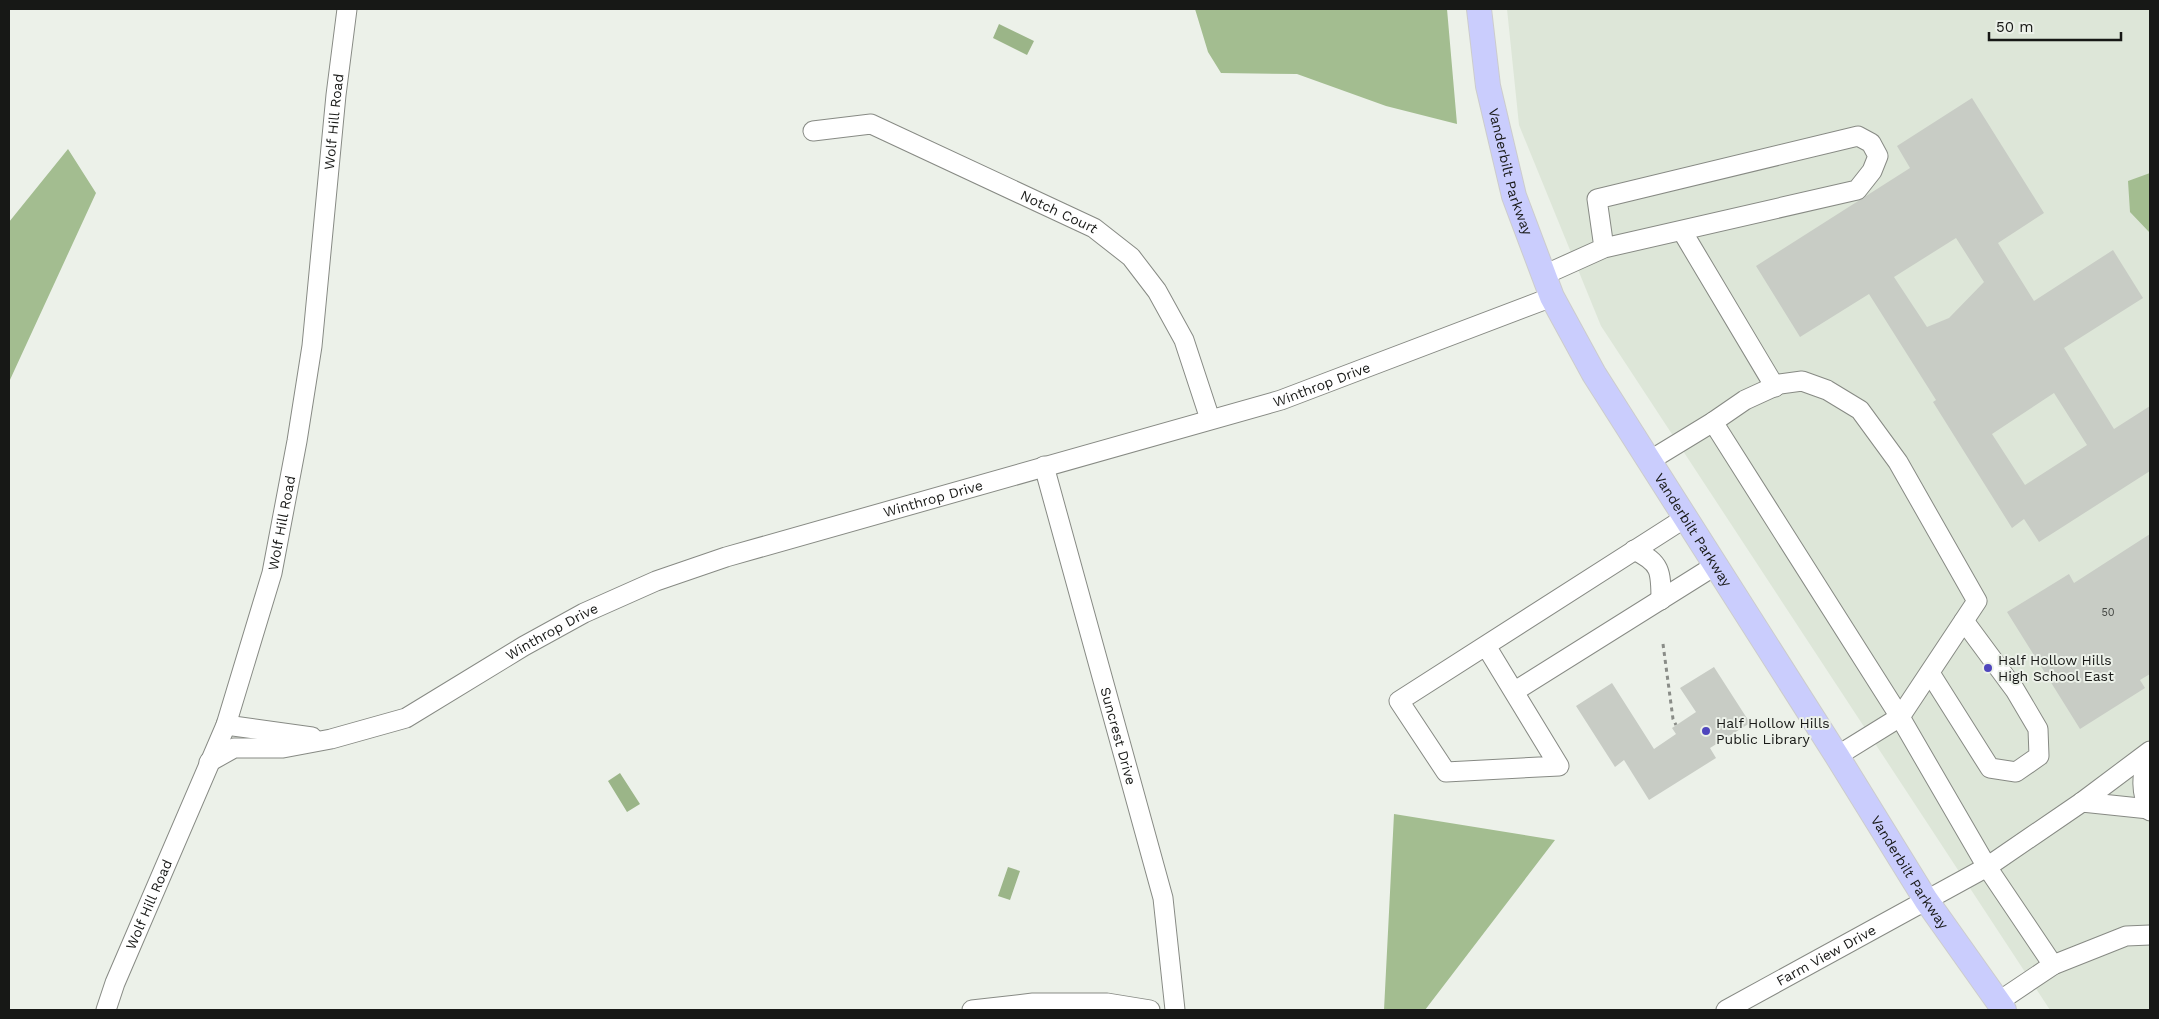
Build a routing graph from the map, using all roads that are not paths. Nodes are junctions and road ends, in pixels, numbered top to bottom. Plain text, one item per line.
1 (347, 9) edge
2 (1479, 9) edge
3 (813, 131) dead end
4 (1682, 231) junction
5 (1604, 248) junction
6 (1544, 275) junction
7 (1552, 297) junction
8 (1775, 387) junction
9 (1210, 419) junction
10 (1713, 422) junction
11 (1649, 461) junction
12 (1044, 466) junction
13 (1685, 518) junction
14 (1634, 550) junction
15 (1716, 565) junction
16 (1661, 600) junction
17 (1964, 621) junction
18 (1486, 646) junction
19 (1930, 673) junction
20 (1515, 691) junction
21 (1900, 717) junction
22 (226, 725) junction
23 (331, 739) junction
24 (2150, 751) edge
25 (1837, 756) junction
26 (2150, 756) edge
27 (209, 762) junction
28 (2082, 802) junction
29 (2150, 810) edge
30 (1988, 867) junction
31 (1926, 900) junction
32 (2150, 935) edge
33 (2053, 965) junction
34 (2001, 1006) edge
35 (106, 1010) edge
36 (972, 1010) edge
37 (1150, 1010) edge
38 (1175, 1010) edge
39 (1726, 1010) edge

1 - 22 street, Wolf Hill Road
2 - 6 main road, Vanderbilt Parkway
3 - 9 street, Notch Court
4 - 5 street
4 - 5 street
4 - 8 street
5 - 6 street
6 - 7 main road, Vanderbilt Parkway
7 - 9 street, Winthrop Drive
7 - 11 main road, Vanderbilt Parkway
8 - 10 street
8 - 17 street
9 - 12 street, Winthrop Drive
10 - 11 street
10 - 21 street
11 - 13 main road, Vanderbilt Parkway
12 - 23 street, Winthrop Drive
12 - 38 street, Suncrest Drive
13 - 14 street
13 - 15 main road, Vanderbilt Parkway
14 - 16 street
14 - 18 street
15 - 16 street
15 - 25 main road, Vanderbilt Parkway
16 - 20 street
17 - 19 street
17 - 19 street
18 - 20 street
18 - 20 street
19 - 21 street
21 - 25 street
21 - 30 street
22 - 23 street, Winthrop Drive
22 - 27 street, Wolf Hill Road
23 - 27 street, Winthrop Drive
24 - 28 street, Farm View Drive
25 - 31 main road, Vanderbilt Parkway
26 - 29 street
27 - 35 street, Wolf Hill Road
28 - 29 street
28 - 30 street, Farm View Drive
30 - 31 street, Farm View Drive
30 - 33 street
31 - 34 main road, Vanderbilt Parkway
31 - 39 street, Farm View Drive
32 - 33 street
33 - 34 street
36 - 37 street

